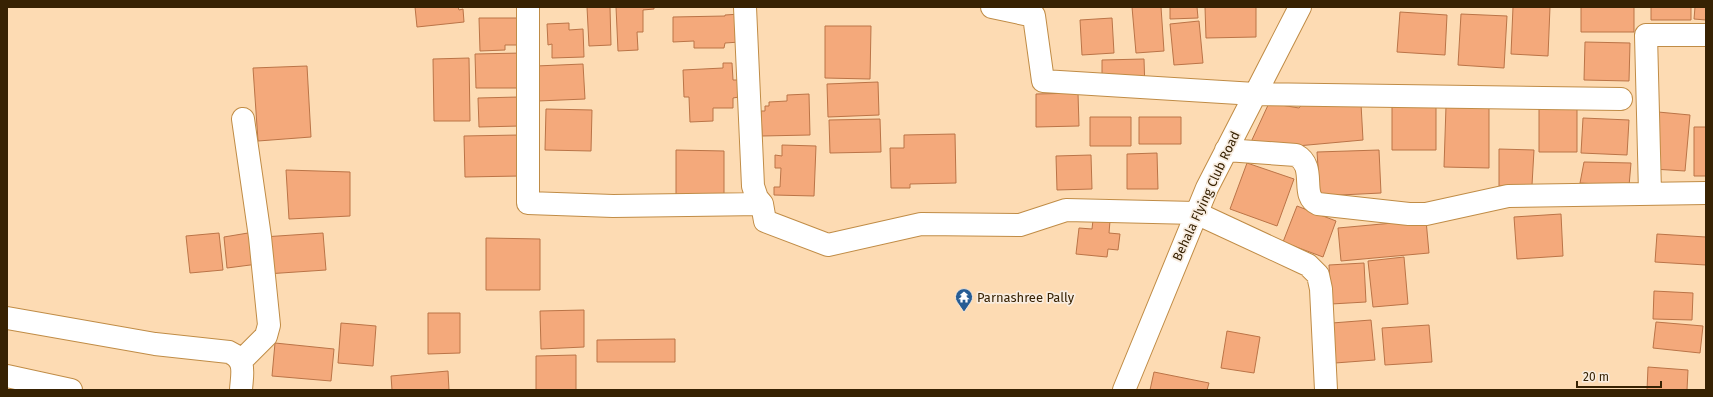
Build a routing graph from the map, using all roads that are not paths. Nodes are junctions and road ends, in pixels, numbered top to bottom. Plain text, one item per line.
1 (528, 7) edge
2 (745, 7) edge
3 (992, 7) edge
4 (1300, 7) edge
5 (1706, 35) edge
6 (1255, 94) junction
7 (1621, 99) dead end
8 (244, 120) dead end
9 (1226, 150) junction
10 (1650, 193) junction
11 (1706, 193) edge
12 (762, 204) junction
13 (1196, 213) junction
14 (7, 318) edge
15 (242, 374) edge
16 (7, 376) edge
17 (71, 390) edge
18 (1124, 390) edge
19 (1326, 390) edge

1 - 12 street
2 - 12 street
3 - 6 street
4 - 6 street, Behala Flying Club Road
5 - 10 street
6 - 7 street
6 - 9 street, Behala Flying Club Road
8 - 15 street
9 - 10 street
9 - 13 street, Behala Flying Club Road
10 - 11 street
12 - 13 street
13 - 18 street, Behala Flying Club Road
13 - 19 street
14 - 15 street
16 - 17 street

